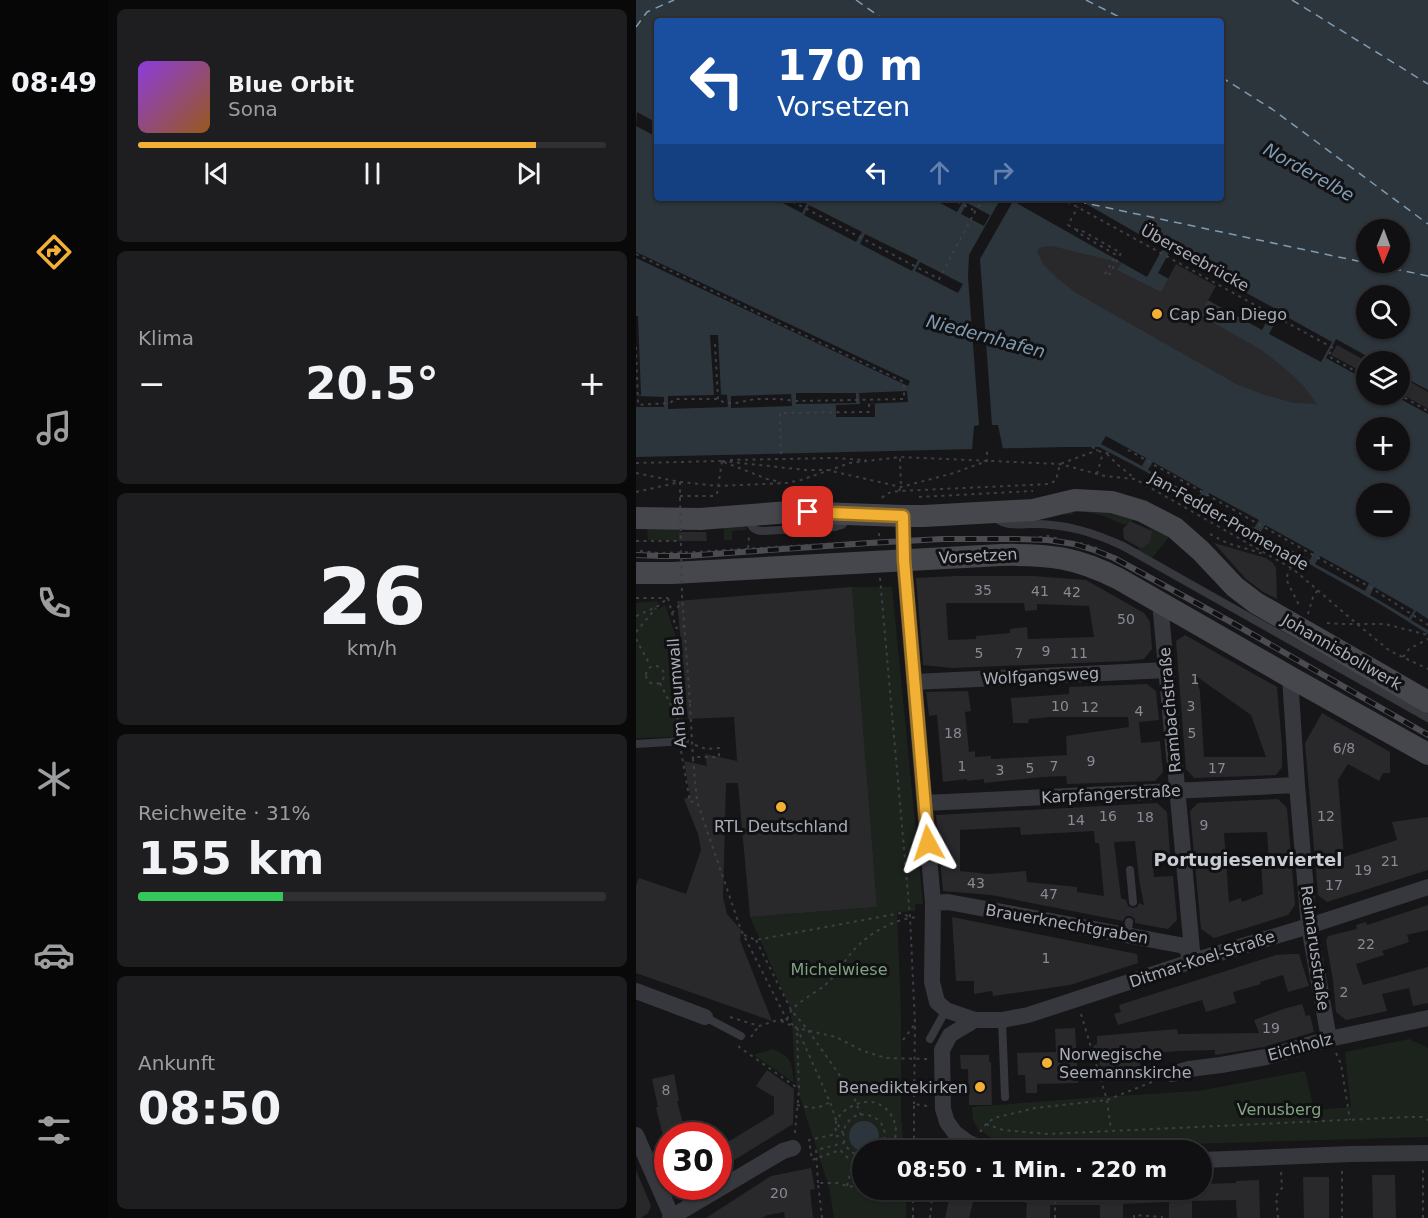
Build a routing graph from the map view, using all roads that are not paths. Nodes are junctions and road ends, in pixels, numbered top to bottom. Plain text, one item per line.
1 (991, 513) junction
2 (903, 516) junction
3 (636, 518) edge
4 (904, 560) junction
5 (636, 573) edge
6 (1160, 602) junction
7 (1167, 670) junction
8 (1290, 677) junction
9 (914, 682) junction
10 (1428, 702) edge
11 (1428, 718) edge
12 (682, 742) road end
13 (636, 744) edge
14 (1428, 754) edge
15 (1297, 786) junction
16 (1178, 791) junction
17 (925, 803) junction
18 (1130, 870) dead end
19 (1428, 887) edge
20 (1133, 902) dead end
21 (933, 903) junction
22 (1309, 926) junction
23 (1193, 961) junction
24 (637, 994) edge
25 (946, 1010) junction
26 (705, 1017) joint
27 (1428, 1018) edge
28 (975, 1020) junction
29 (1002, 1020) junction
30 (741, 1036) dead end
31 (930, 1039) dead end
32 (1329, 1039) junction
33 (1172, 1074) road end
34 (1005, 1097) dead end
35 (636, 1135) edge
36 (964, 1140) edge
37 (794, 1148) road end
38 (1428, 1153) edge
39 (1212, 1160) edge
40 (671, 1217) edge

1 - 2 main road
1 - 10 main road, Johannisbollwerk
1 - 11 lane
2 - 3 main road
2 - 4 street
4 - 5 main road, Vorsetzen
4 - 6 main road, Vorsetzen
4 - 9 street
6 - 7 street, Rambachstraße
6 - 8 main road, Vorsetzen
7 - 9 street, Wolfgangsweg
7 - 16 street, Rambachstraße
8 - 14 main road
8 - 15 street, Reimarusstraße
9 - 17 street
12 - 13 lane
15 - 16 street, Karpfangerstraße
15 - 22 street, Reimarusstraße
16 - 17 street, Karpfangerstraße
16 - 23 street, Rambachstraße
17 - 21 street
18 - 20 lane
19 - 22 street, Ditmar-Koel-Straße
21 - 23 street, Brauerknechtgraben
21 - 25 street
22 - 23 street, Ditmar-Koel-Straße
22 - 32 street, Reimarusstraße
23 - 29 street, Ditmar-Koel-Straße
24 - 26 street
25 - 28 street
25 - 31 lane
26 - 30 lane
27 - 32 street, Eichholz
28 - 29 street, Ditmar-Koel-Straße
28 - 36 street
29 - 34 lane
32 - 33 street, Eichholz
35 - 40 street
37 - 40 street
38 - 39 street

